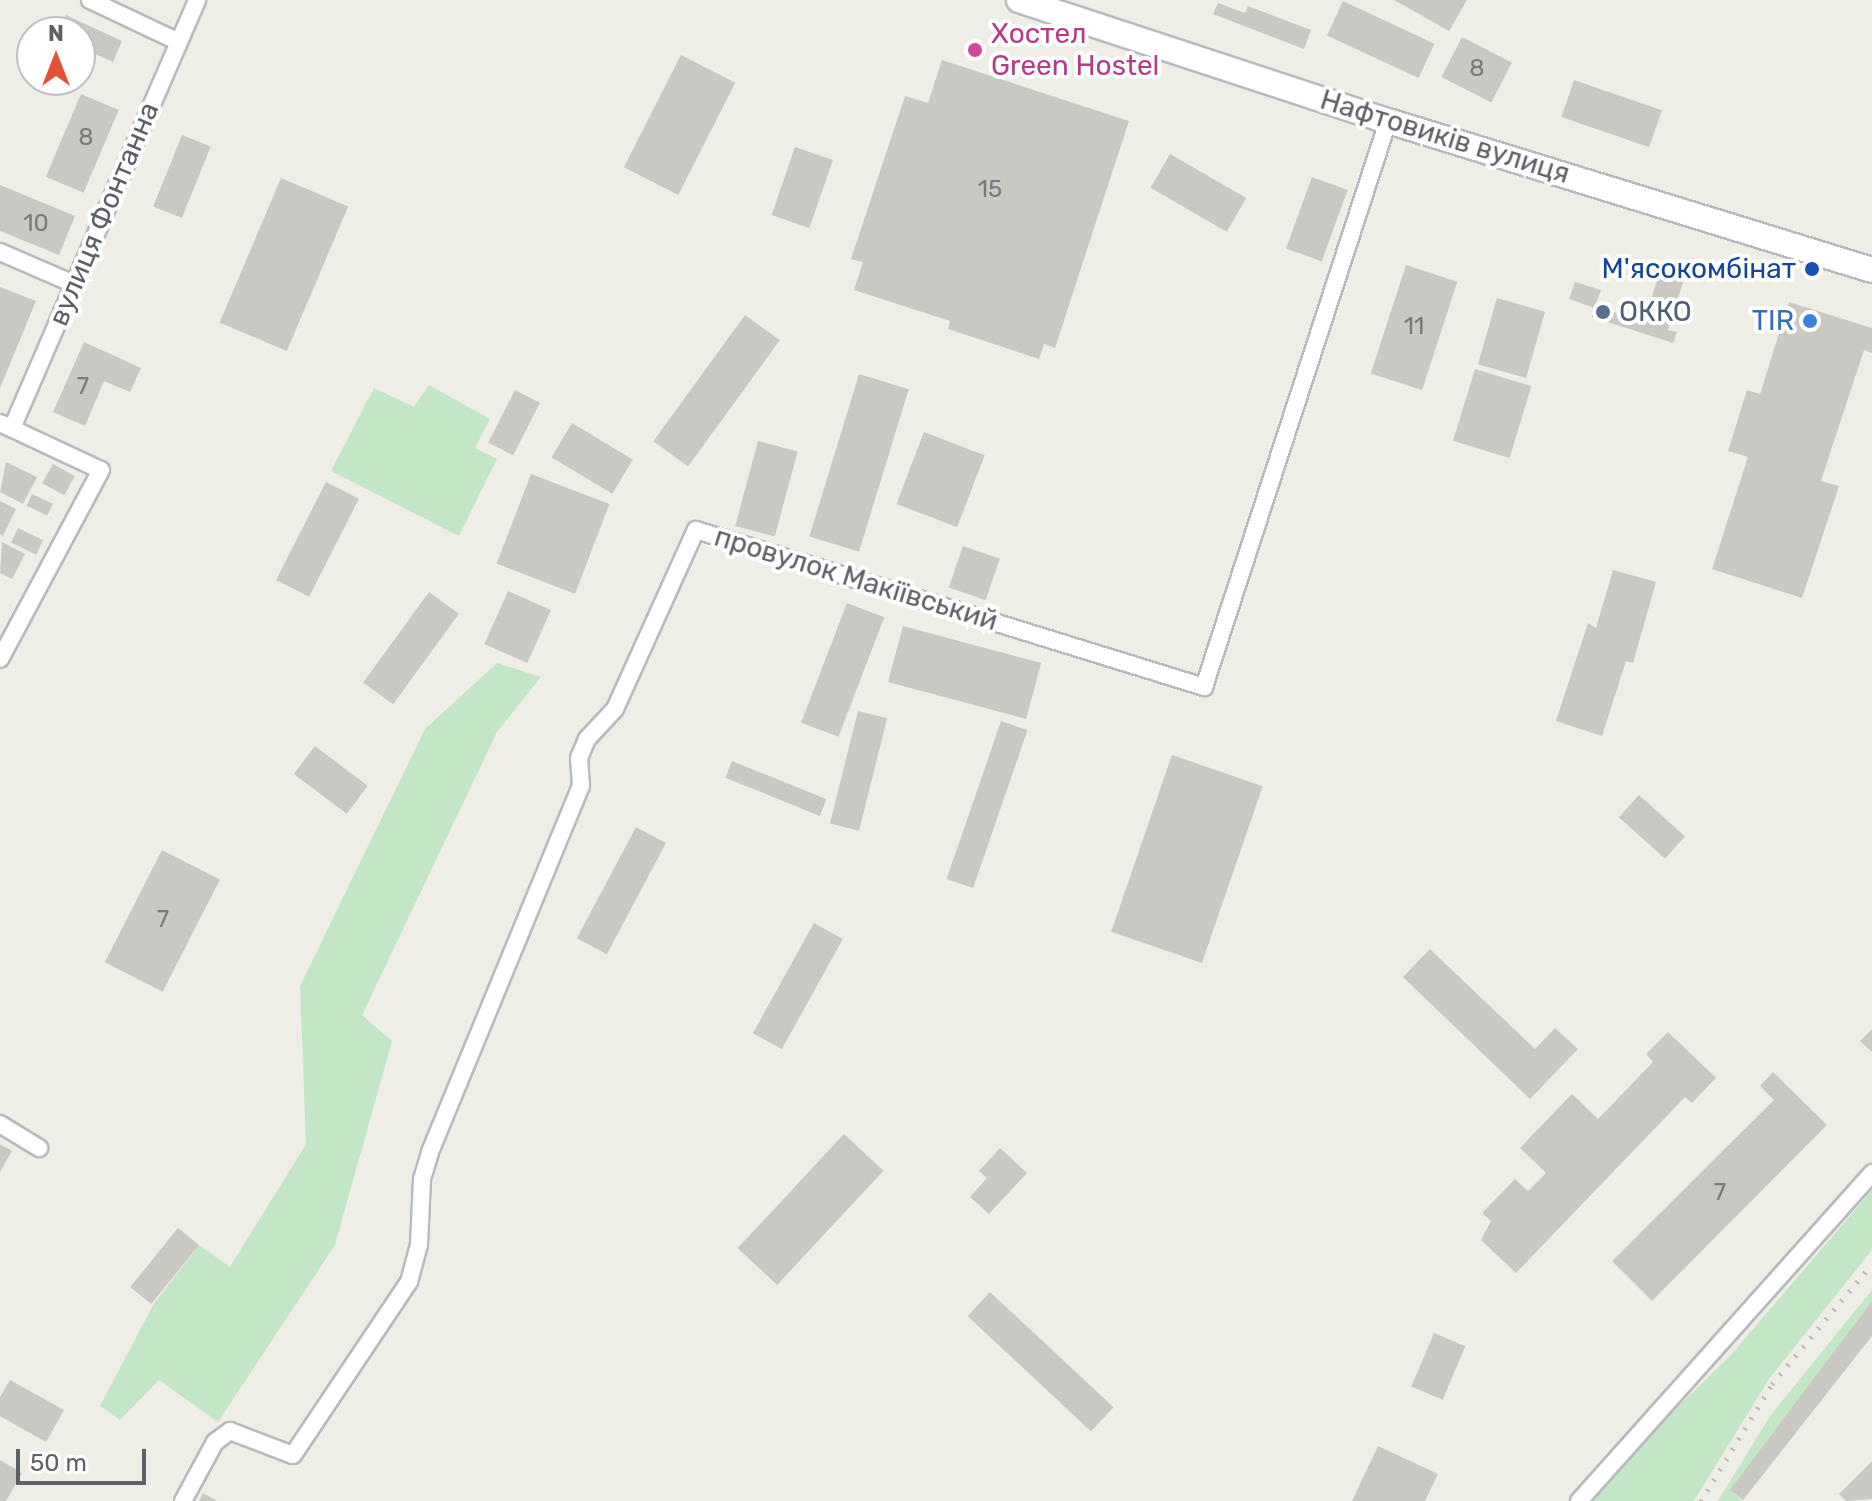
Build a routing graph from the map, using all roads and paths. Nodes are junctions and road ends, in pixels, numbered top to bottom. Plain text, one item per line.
1 (90, 0) edge
2 (197, 0) edge
3 (1019, 0) edge
4 (179, 42) junction
5 (1388, 121) junction
6 (0, 252) edge
7 (1872, 270) edge
8 (74, 284) junction
9 (6, 426) edge
10 (0, 659) edge
11 (0, 1124) edge
12 (39, 1148) dead end
13 (1872, 1173) edge
14 (183, 1501) edge
15 (1579, 1501) edge

1 - 4 street
2 - 4 street, вулиця Фонтанна
3 - 5 street, Нафтовиків вулиця
4 - 8 street, вулиця Фонтанна
5 - 7 street, Нафтовиків вулиця
5 - 14 street, провулок Макіївський
6 - 8 street
8 - 9 street, вулиця Фонтанна
9 - 10 street
11 - 12 street
13 - 15 street

